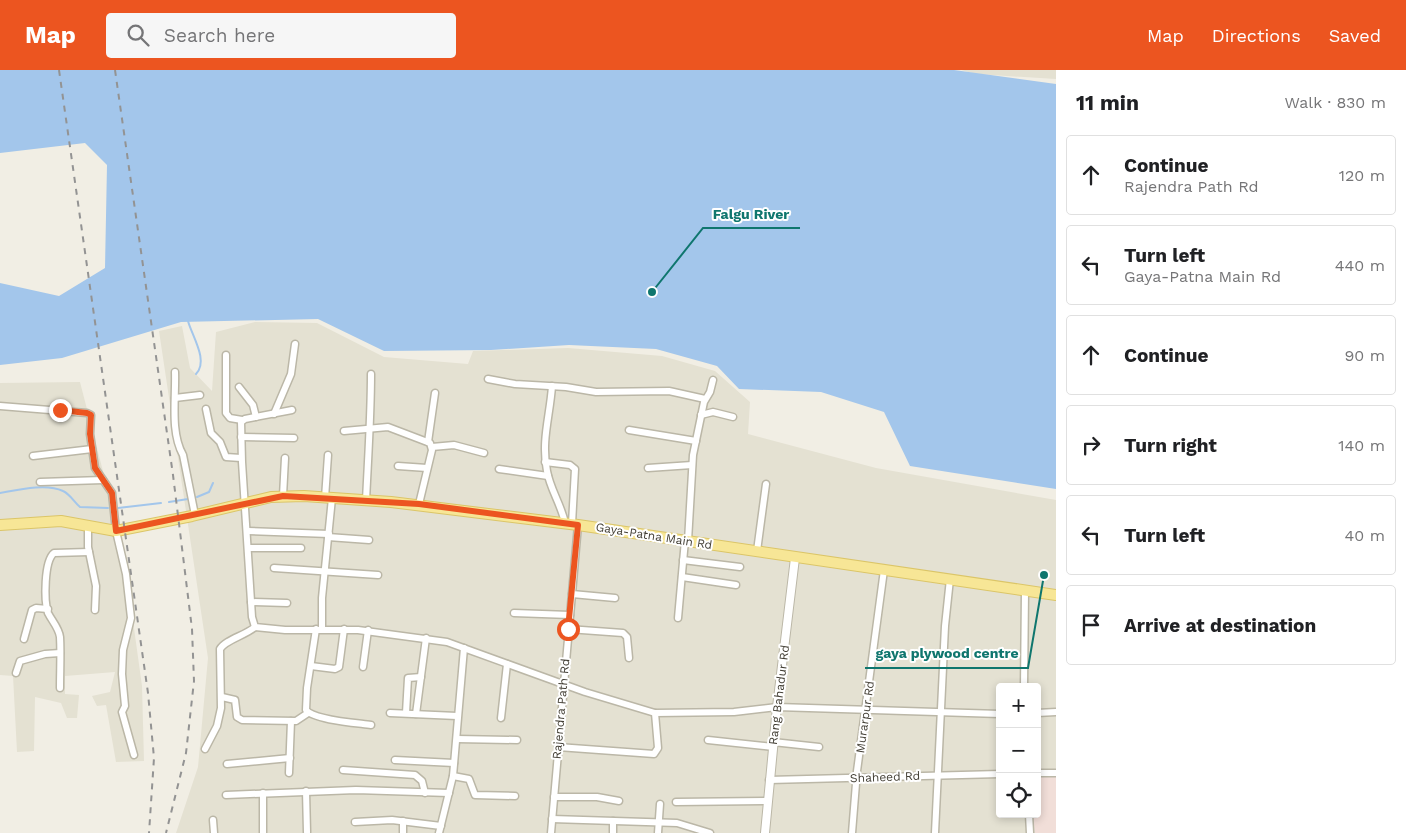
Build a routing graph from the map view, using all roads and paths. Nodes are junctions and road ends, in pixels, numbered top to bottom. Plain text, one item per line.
1 (294, 344) dead end
2 (226, 356) dead end
3 (175, 372) dead end
4 (371, 374) dead end
5 (488, 378) dead end
6 (714, 380) dead end
7 (552, 386) junction
8 (239, 387) dead end
9 (435, 393) dead end
10 (200, 395) dead end
11 (175, 398) junction
12 (705, 399) junction
13 (0, 406) edge
14 (206, 409) dead end
15 (292, 410) dead end
16 (274, 414) junction
17 (701, 415) junction
18 (256, 417) junction
19 (734, 417) dead end
20 (242, 420) junction
21 (371, 428) junction
22 (629, 430) dead end
23 (344, 431) dead end
24 (241, 436) junction
25 (294, 438) dead end
26 (696, 441) junction
27 (430, 444) junction
28 (92, 449) junction
29 (484, 453) dead end
30 (328, 455) dead end
31 (33, 456) dead end
32 (241, 458) junction
33 (285, 458) dead end
34 (545, 462) junction
35 (398, 466) dead end
36 (692, 466) junction
37 (427, 468) junction
38 (648, 468) dead end
39 (499, 469) dead end
40 (548, 476) junction
41 (103, 480) junction
42 (40, 482) dead end
43 (766, 484) dead end
44 (283, 496) junction
45 (328, 498) junction
46 (366, 501) junction
47 (245, 503) junction
48 (419, 504) junction
49 (194, 516) junction
50 (572, 524) junction
51 (0, 525) edge
52 (88, 526) junction
53 (119, 530) junction
54 (248, 531) junction
55 (329, 536) junction
56 (369, 540) dead end
57 (686, 540) junction
58 (249, 548) junction
59 (300, 548) dead end
60 (757, 551) junction
61 (89, 552) junction
62 (795, 558) junction
63 (684, 560) junction
64 (740, 567) dead end
65 (274, 568) dead end
66 (324, 570) junction
67 (884, 570) junction
68 (378, 575) dead end
69 (682, 577) junction
70 (950, 579) junction
71 (736, 585) dead end
72 (1025, 591) junction
73 (572, 594) junction
74 (1056, 595) edge
75 (615, 598) dead end
76 (251, 602) junction
77 (287, 603) dead end
78 (48, 609) junction
79 (95, 610) dead end
80 (514, 613) dead end
81 (570, 615) junction
82 (678, 618) dead end
83 (255, 627) junction
84 (319, 629) junction
85 (344, 629) junction
86 (568, 629) junction
87 (368, 630) junction
88 (426, 638) junction
89 (24, 639) dead end
90 (464, 648) junction
91 (60, 653) junction
92 (629, 658) dead end
93 (507, 664) junction
94 (311, 666) junction
95 (363, 667) dead end
96 (16, 672) dead end
97 (420, 677) junction
98 (1024, 683) edge
99 (563, 684) junction
100 (60, 688) dead end
101 (222, 697) junction
102 (777, 707) junction
103 (867, 710) junction
104 (942, 712) junction
105 (1056, 712) edge
106 (308, 713) junction
107 (390, 713) dead end
108 (655, 713) junction
109 (1041, 713) edge
110 (406, 714) junction
111 (416, 714) junction
112 (996, 714) edge
113 (457, 716) junction
114 (500, 718) dead end
115 (291, 721) junction
116 (371, 725) dead end
117 (457, 739) junction
118 (517, 740) dead end
119 (708, 740) dead end
120 (773, 745) junction
121 (558, 747) junction
122 (819, 747) dead end
123 (206, 749) dead end
124 (134, 755) dead end
125 (290, 758) junction
126 (395, 760) dead end
127 (454, 763) junction
128 (227, 764) dead end
129 (343, 770) dead end
130 (1056, 772) edge
131 (289, 773) dead end
132 (1041, 773) edge
133 (996, 774) edge
134 (453, 776) junction
135 (938, 776) junction
136 (857, 778) junction
137 (770, 780) junction
138 (306, 791) junction
139 (263, 793) junction
140 (426, 793) junction
141 (449, 793) junction
142 (226, 795) dead end
143 (514, 796) dead end
144 (554, 796) junction
145 (619, 801) dead end
146 (768, 801) junction
147 (676, 802) dead end
148 (660, 804) dead end
149 (1029, 818) edge
150 (552, 819) junction
151 (213, 820) dead end
152 (403, 821) junction
153 (613, 821) junction
154 (659, 821) junction
155 (354, 822) dead end
156 (688, 829) edge
157 (440, 830) edge
158 (307, 832) edge
159 (214, 833) edge
160 (263, 833) edge
161 (403, 833) edge
162 (551, 833) edge
163 (613, 833) edge
164 (658, 833) edge
165 (710, 833) edge
166 (765, 833) edge
167 (852, 833) edge
168 (935, 833) edge
169 (1030, 833) edge

1 - 16 street
2 - 20 street
3 - 11 street
4 - 21 street
5 - 7 street
6 - 12 street
7 - 12 street
7 - 34 street
8 - 18 street
9 - 27 street
10 - 11 street
11 - 49 street
12 - 17 street
13 - 28 street
14 - 32 street
15 - 16 street
16 - 18 street
17 - 19 street
17 - 26 street
18 - 20 street
20 - 24 street
21 - 23 street
21 - 27 street
21 - 46 street
22 - 26 street
24 - 25 street
24 - 32 street
26 - 36 street
27 - 29 street
27 - 37 street
28 - 31 street
28 - 41 street
30 - 45 street
32 - 47 street
33 - 44 street
34 - 40 street
34 - 50 street, Rajendra Path Rd
35 - 37 street
36 - 38 street
36 - 57 street
37 - 48 street
39 - 40 street
40 - 50 street
41 - 42 street
41 - 53 street
43 - 60 street
44 - 45 main road, Gaya-Patna Main Rd
44 - 47 main road, Gaya-Patna Main Rd
45 - 46 main road, Gaya-Patna Main Rd
45 - 55 street
46 - 48 main road, Gaya-Patna Main Rd
47 - 49 main road, Gaya-Patna Main Rd
47 - 54 street
48 - 50 main road, Gaya-Patna Main Rd
49 - 53 main road, Gaya-Patna Main Rd
50 - 57 main road, Gaya-Patna Main Rd
50 - 73 street, Rajendra Path Rd
51 - 52 main road
52 - 53 main road
52 - 61 street
53 - 124 street
54 - 55 street
54 - 58 street
55 - 56 street
55 - 66 street
57 - 60 main road, Gaya-Patna Main Rd
57 - 63 street
58 - 59 street
58 - 76 street
60 - 62 main road, Gaya-Patna Main Rd
61 - 78 street
61 - 79 street
62 - 67 main road, Gaya-Patna Main Rd
62 - 102 street, Rang Bahadur Rd
63 - 64 street
63 - 69 street
65 - 66 street
66 - 68 street
66 - 84 street
67 - 70 main road, Gaya-Patna Main Rd
67 - 103 street, Murarpur Rd
69 - 71 street
69 - 82 street
70 - 72 main road, Gaya-Patna Main Rd
70 - 104 street
72 - 74 main road, Gaya-Patna Main Rd
72 - 98 street
73 - 75 street
73 - 81 street, Rajendra Path Rd
76 - 77 street
76 - 83 street
78 - 89 street
78 - 91 street
80 - 81 street
81 - 86 street, Rajendra Path Rd
83 - 84 street
83 - 101 street
84 - 85 street
84 - 94 street
85 - 87 street
85 - 94 street
86 - 92 street
86 - 99 street, Rajendra Path Rd
87 - 88 street
87 - 95 street
88 - 90 street
88 - 97 street
90 - 93 street
90 - 113 street
91 - 96 street
91 - 100 street
93 - 99 street
93 - 114 street
94 - 106 street
97 - 110 street
97 - 111 street
99 - 108 street
99 - 121 street, Rajendra Path Rd
101 - 115 street
101 - 123 street
102 - 103 street
102 - 108 street
102 - 120 street, Rang Bahadur Rd
103 - 104 street
103 - 136 street, Murarpur Rd
104 - 112 street
104 - 135 street
105 - 109 street
106 - 115 street
106 - 116 street
107 - 110 street
108 - 121 street
110 - 111 street
111 - 113 street
113 - 117 street
115 - 125 street
117 - 118 street
117 - 127 street
119 - 120 street
120 - 122 street
120 - 137 street, Rang Bahadur Rd
121 - 144 street, Rajendra Path Rd
125 - 128 street
125 - 131 street
126 - 127 street
127 - 134 street
129 - 140 street
130 - 132 street
133 - 135 street, Shaheed Rd
134 - 141 street
134 - 143 street
135 - 136 street, Shaheed Rd
135 - 168 street
136 - 137 street, Shaheed Rd
136 - 167 street, Murarpur Rd
137 - 146 street, Rang Bahadur Rd
138 - 139 street
138 - 140 street
138 - 158 street
139 - 142 street
139 - 160 street
140 - 141 street
141 - 157 street
144 - 145 street
144 - 150 street, Rajendra Path Rd
146 - 147 street
146 - 166 street, Rang Bahadur Rd
148 - 154 street
149 - 169 street
150 - 153 street
150 - 162 street, Rajendra Path Rd
151 - 159 street
152 - 155 street
152 - 157 street
152 - 161 street
153 - 154 street
153 - 163 street
154 - 156 street
154 - 164 street
156 - 165 street

